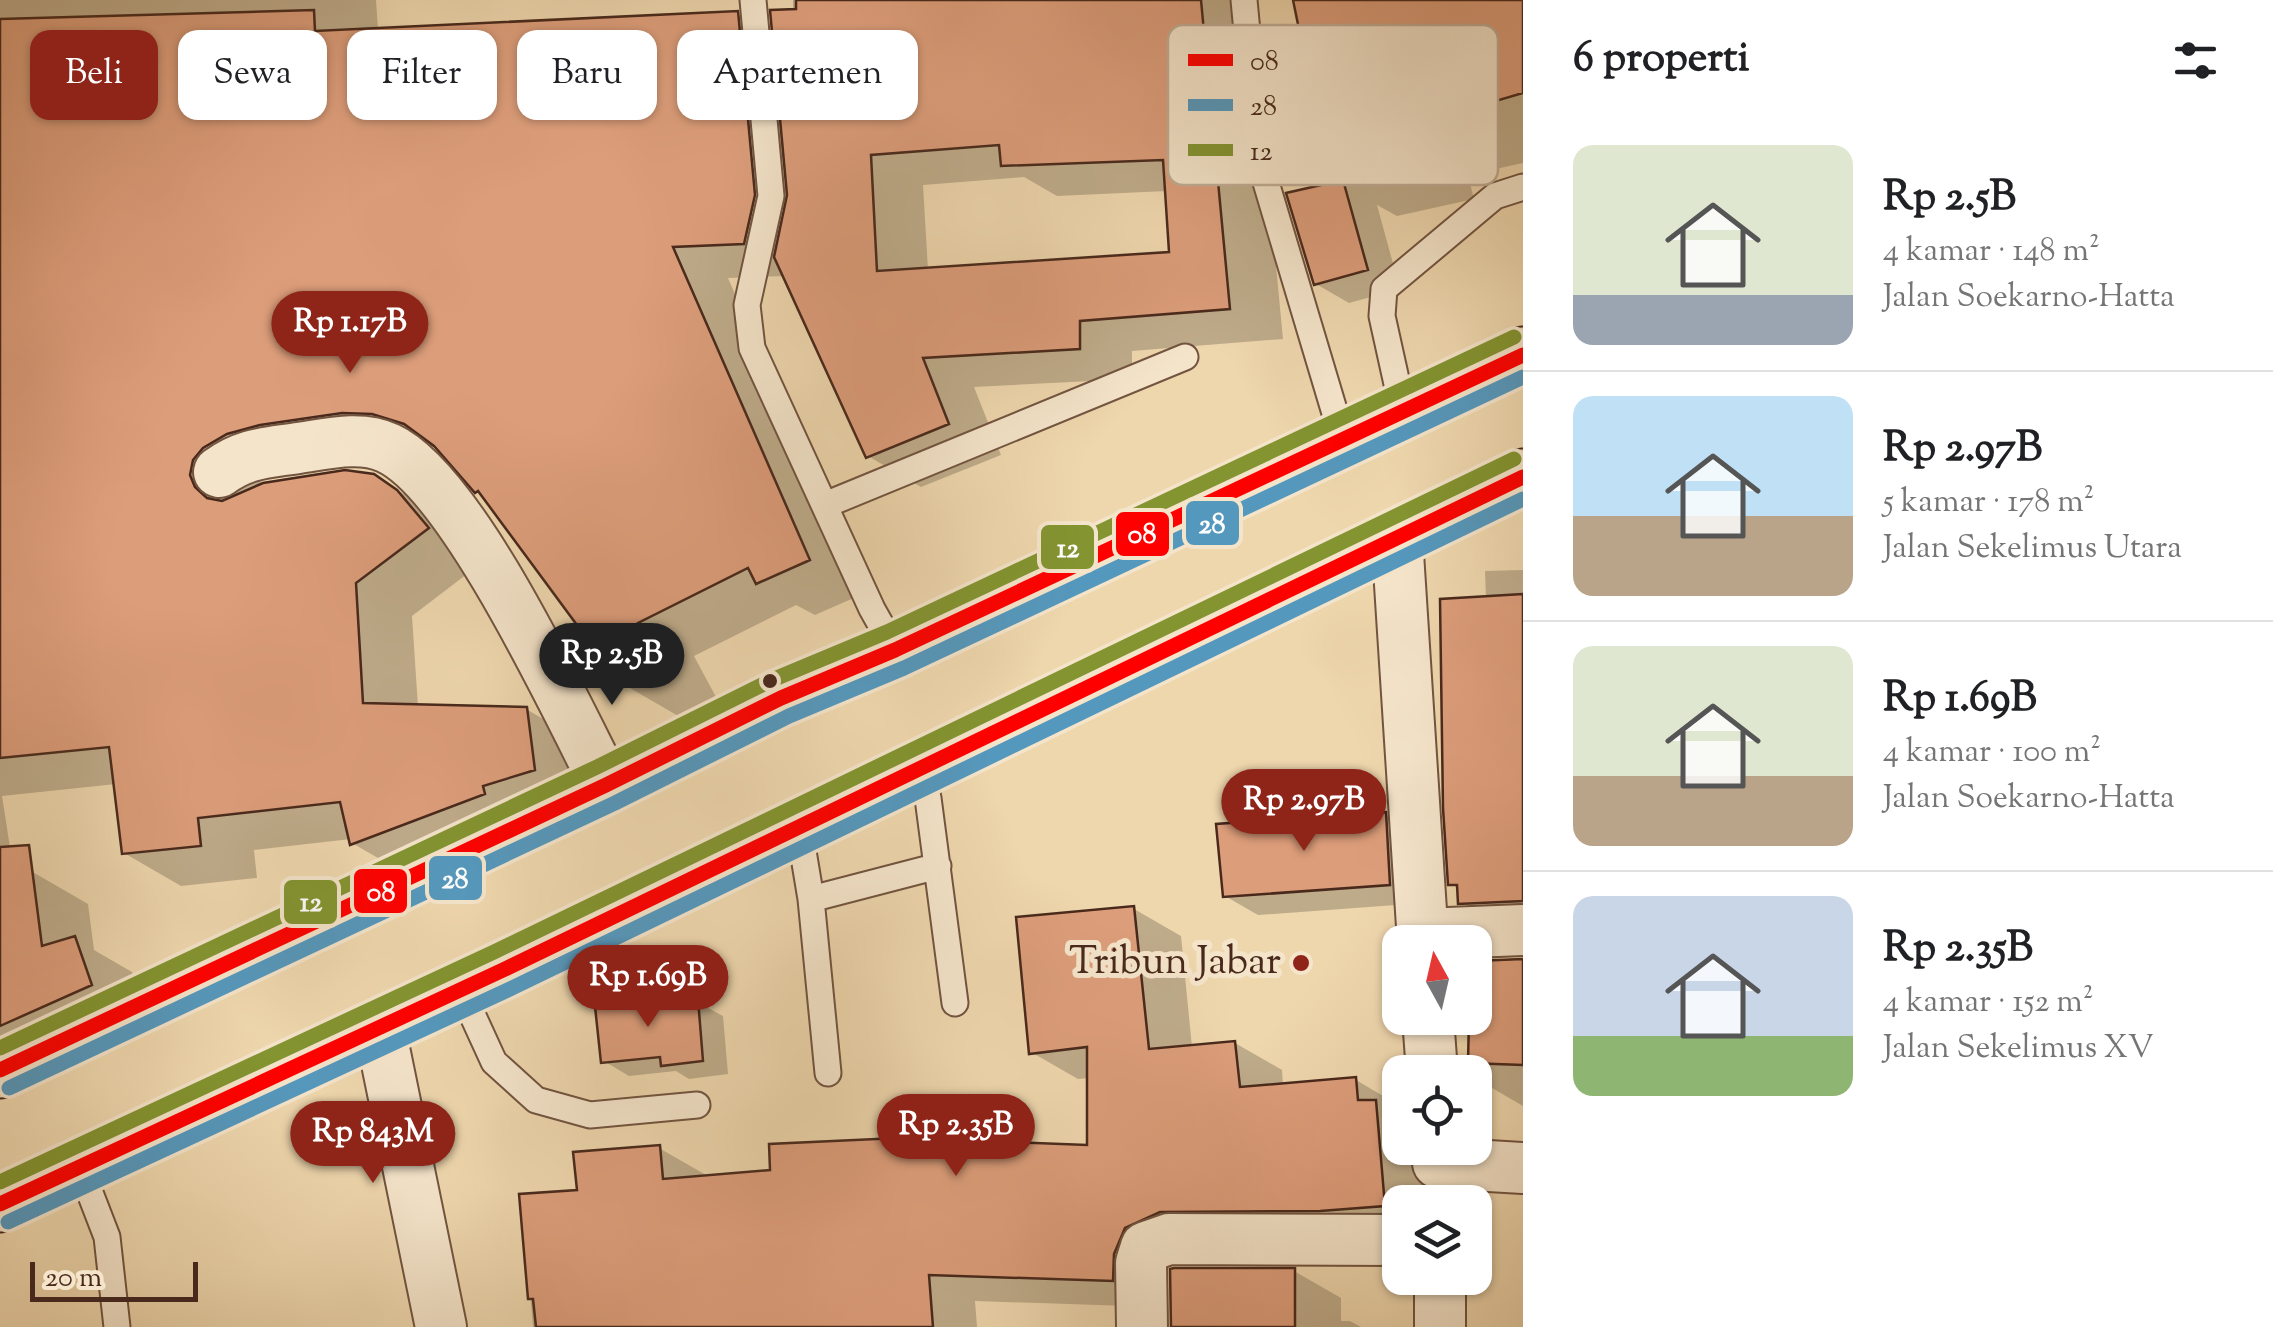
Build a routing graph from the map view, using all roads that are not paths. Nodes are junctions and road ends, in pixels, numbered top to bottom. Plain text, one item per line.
1 (753, 0) edge
2 (1244, 0) edge
3 (1246, 25) edge
4 (1267, 185) edge
5 (1523, 187) edge
6 (1523, 355) edge
7 (1185, 357) dead end
8 (1403, 412) junction
9 (1343, 440) junction
10 (219, 472) dead end
11 (1523, 477) edge
12 (825, 505) junction
13 (1397, 538) junction
14 (895, 650) junction
15 (921, 768) junction
16 (606, 785) junction
17 (798, 827) junction
18 (938, 866) junction
19 (810, 899) junction
20 (1422, 925) edge
21 (1523, 930) edge
22 (1492, 932) edge
23 (461, 990) junction
24 (955, 1003) dead end
25 (380, 1029) junction
26 (0, 1070) edge
27 (828, 1074) dead end
28 (698, 1105) dead end
29 (80, 1167) junction
30 (1523, 1168) edge
31 (1438, 1171) edge
32 (0, 1204) edge
33 (1382, 1240) edge
34 (1440, 1295) edge
35 (117, 1327) edge
36 (440, 1327) edge
37 (1142, 1327) edge
38 (1440, 1327) edge

1 - 12 lane
2 - 3 lane
4 - 9 lane
5 - 8 lane
6 - 8 highway
7 - 12 lane
8 - 9 highway
9 - 14 highway
10 - 16 street
11 - 13 highway
12 - 14 lane
13 - 15 highway
13 - 20 street
14 - 16 highway
15 - 17 highway
15 - 18 lane
16 - 26 highway
17 - 19 lane
17 - 23 highway
18 - 19 lane
18 - 24 lane
19 - 27 lane
21 - 22 street
23 - 25 highway
23 - 28 lane
25 - 29 highway
25 - 36 street
29 - 32 highway
29 - 35 lane
30 - 31 street
33 - 37 street
34 - 38 street

